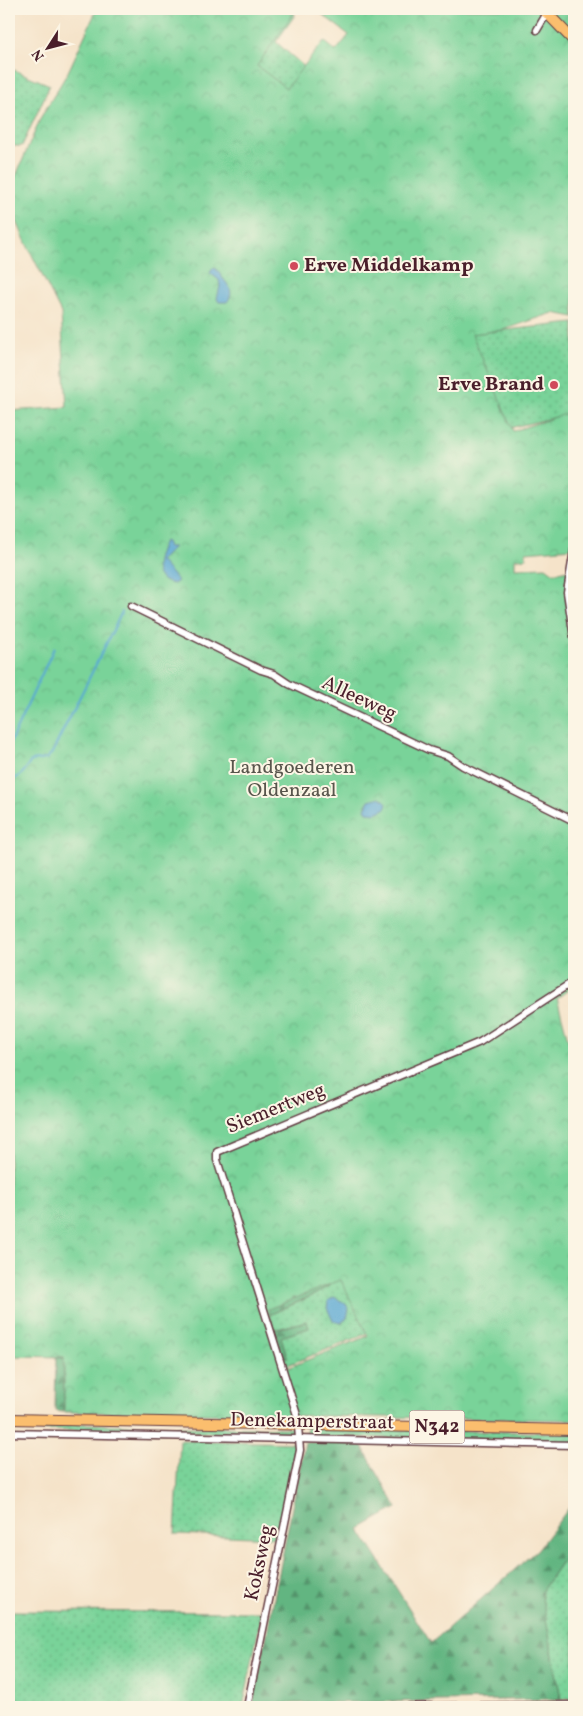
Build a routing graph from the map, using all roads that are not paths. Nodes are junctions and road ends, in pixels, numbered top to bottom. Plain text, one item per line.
1 (545, 11) edge
2 (537, 30) dead end
3 (574, 41) edge
4 (574, 550) edge
5 (131, 606) dead end
6 (574, 638) edge
7 (574, 821) edge
8 (574, 981) edge
9 (10, 1419) edge
10 (170, 1422) junction
11 (299, 1425) junction
12 (574, 1430) edge
13 (9, 1433) edge
14 (169, 1436) junction
15 (300, 1439) junction
16 (574, 1445) edge
17 (574, 1705) edge
18 (247, 1707) edge
19 (362, 1707) edge

1 - 2 street
1 - 3 main road
4 - 6 street
5 - 7 street, Alleeweg
8 - 11 street, Siemertweg
9 - 10 main road, Denekamperstraat / N342
9 - 13 street, Denekamperstraat
10 - 11 main road, Denekamperstraat / N342
10 - 14 street
11 - 12 main road, Denekamperstraat / N342
11 - 15 street, Koksweg
13 - 14 street, Denekamperstraat
14 - 15 street, Denekamperstraat
15 - 16 street, Denekamperstraat
15 - 18 street, Koksweg
17 - 19 street

